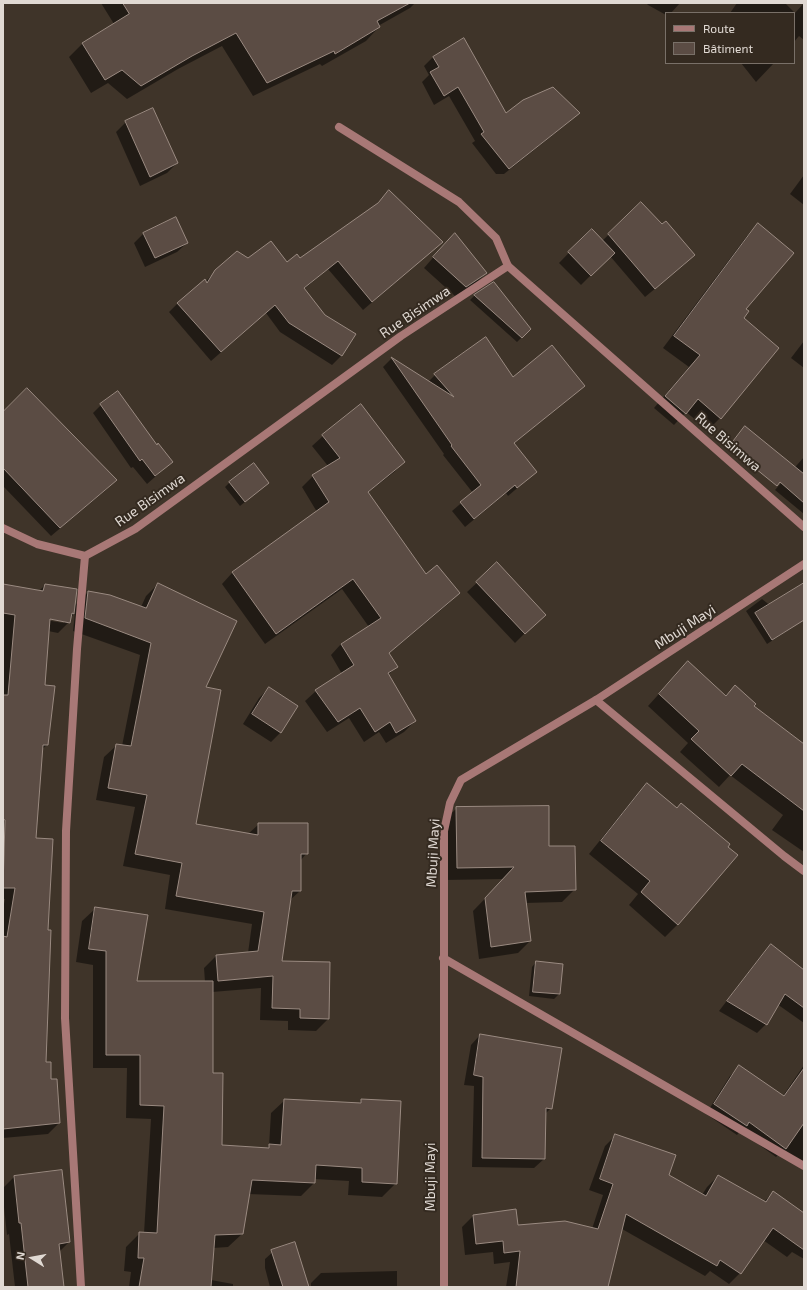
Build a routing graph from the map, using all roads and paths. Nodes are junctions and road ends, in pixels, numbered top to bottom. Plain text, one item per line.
1 (339, 127) dead end
2 (508, 266) junction
3 (804, 527) edge
4 (3, 528) edge
5 (85, 556) junction
6 (804, 564) edge
7 (596, 700) junction
8 (804, 871) edge
9 (443, 958) junction
10 (804, 1166) edge
11 (81, 1287) edge
12 (444, 1287) edge

1 - 2 street
2 - 3 street, Rue Bisimwa
2 - 5 street, Rue Bisimwa
4 - 5 street
5 - 11 street
6 - 7 street, Mbuji Mayi
7 - 8 street
7 - 9 street, Mbuji Mayi
9 - 10 street
9 - 12 street, Mbuji Mayi

